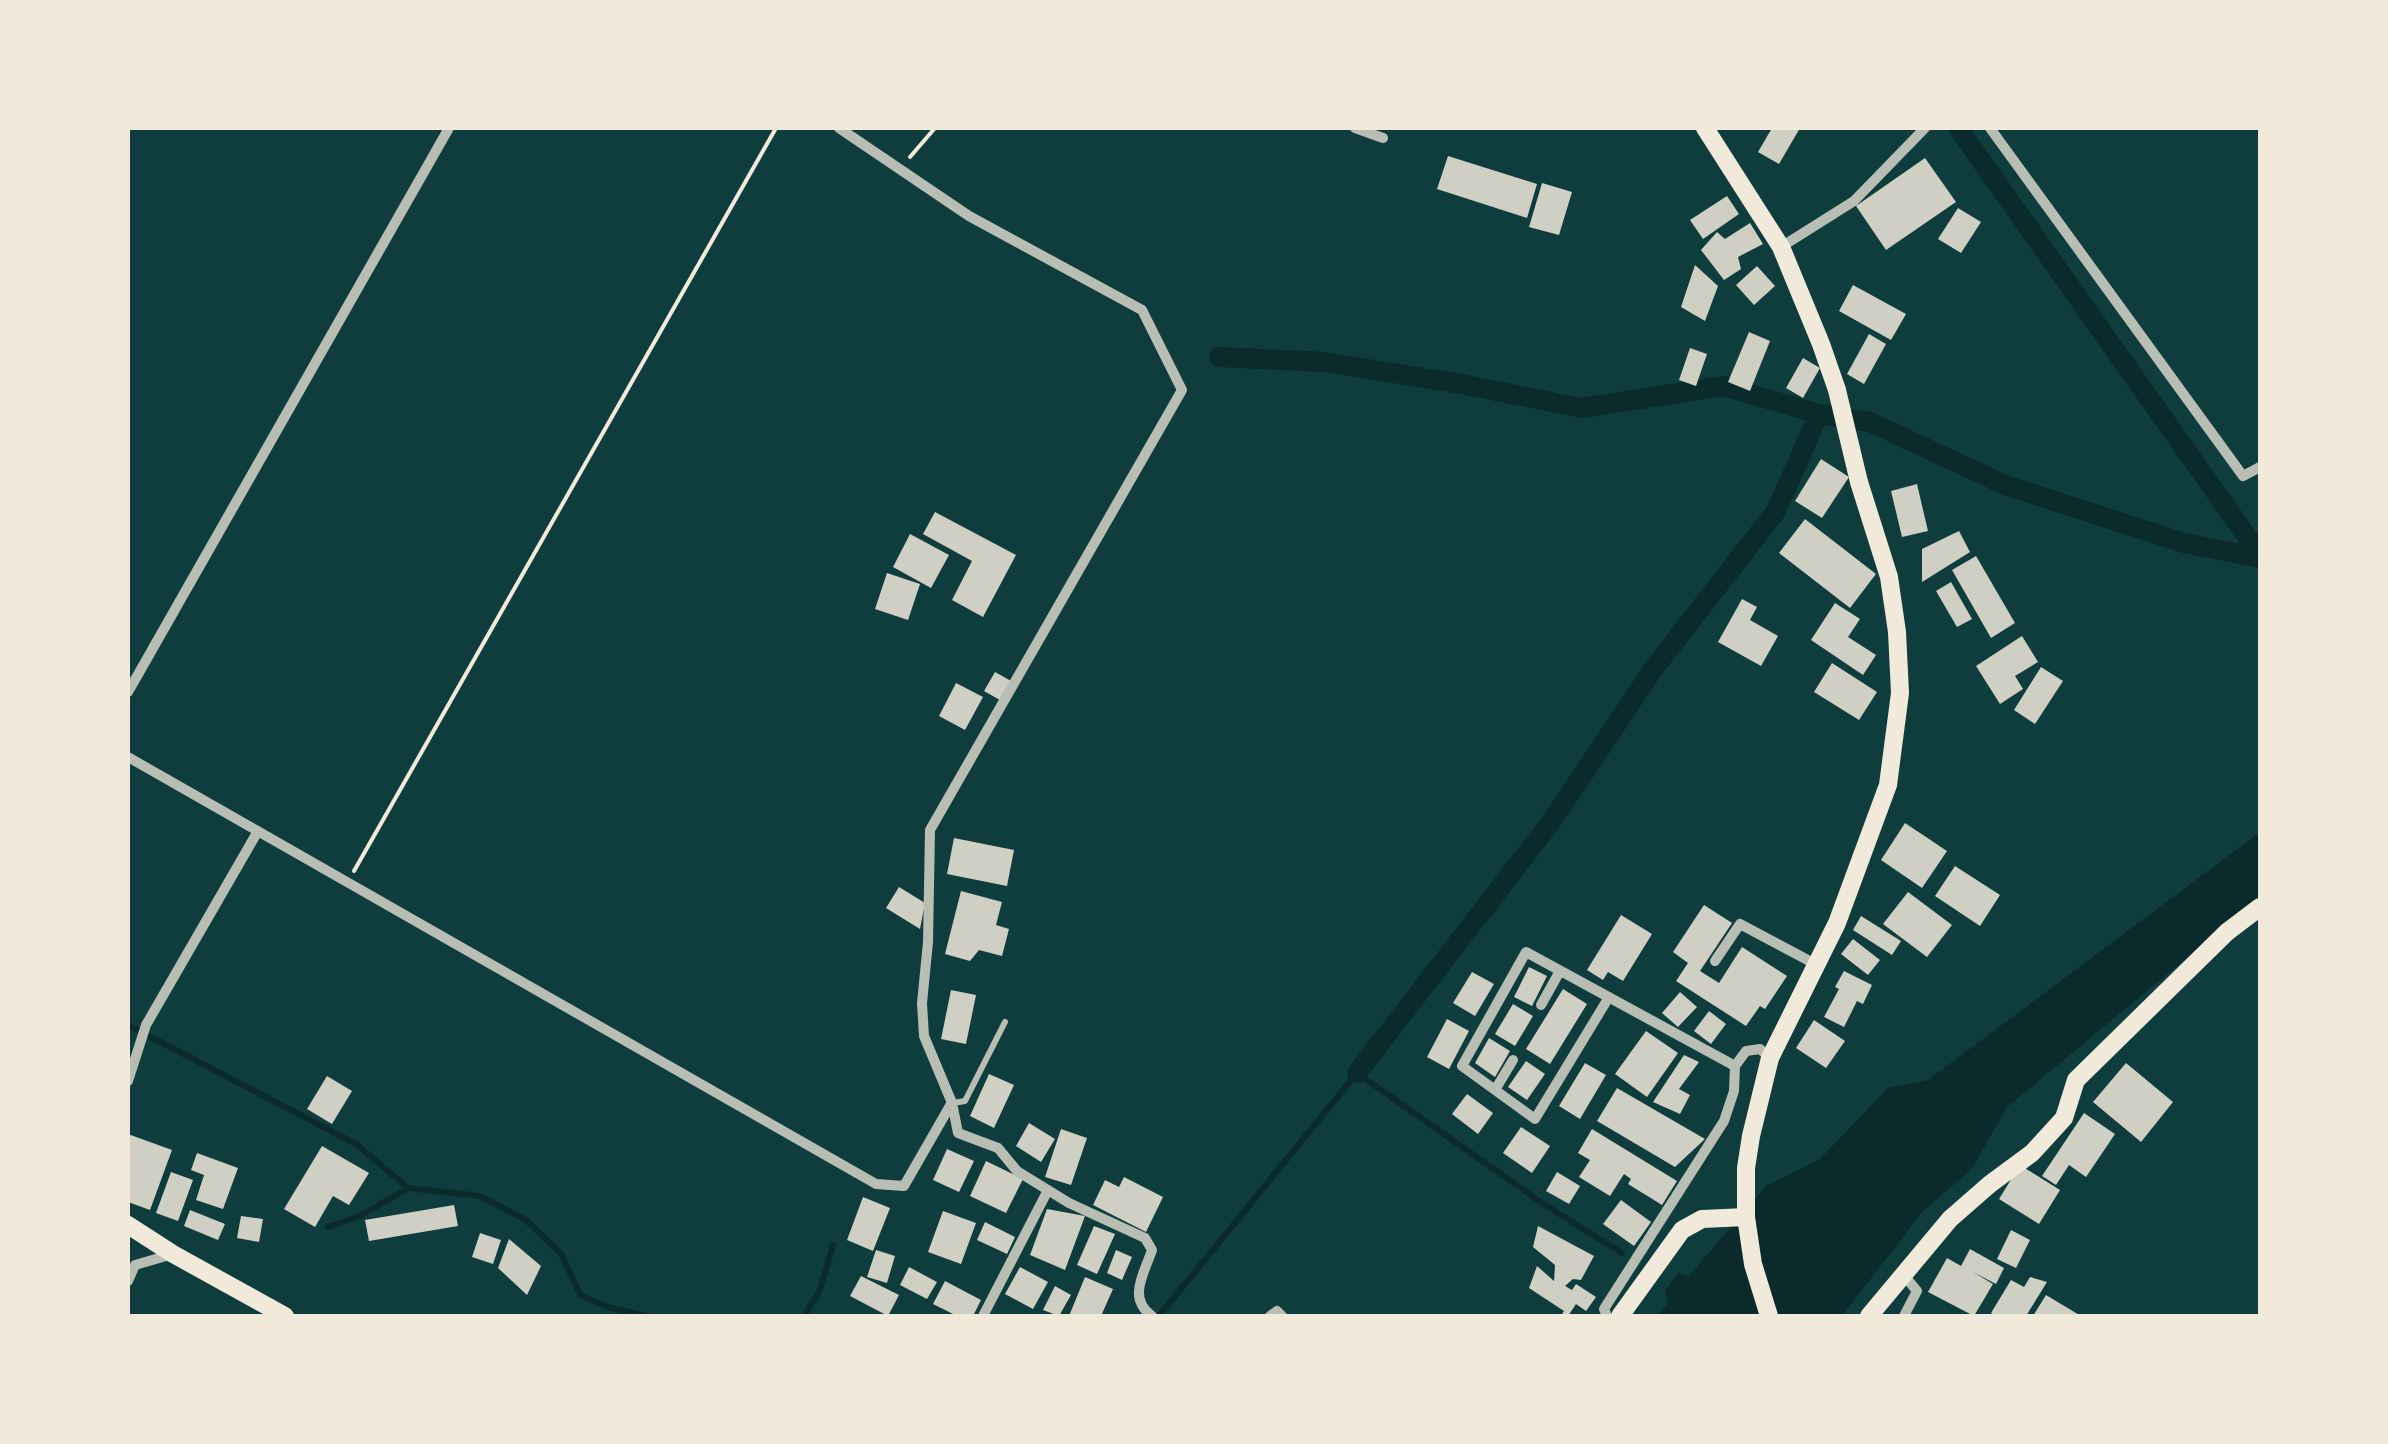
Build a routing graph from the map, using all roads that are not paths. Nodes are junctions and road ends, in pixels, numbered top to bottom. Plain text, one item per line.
1 (450, 128) edge
2 (840, 128) edge
3 (1355, 128) edge
4 (1705, 128) edge
5 (1925, 128) edge
6 (1990, 128) edge
7 (1383, 138) dead end
8 (1781, 247) junction
9 (2260, 467) edge
10 (128, 692) edge
11 (128, 757) edge
12 (258, 832) junction
13 (2260, 908) edge
14 (1715, 962) dead end
15 (1818, 966) junction
16 (1560, 971) junction
17 (1609, 997) junction
18 (1541, 1005) dead end
19 (1005, 1022) dead end
20 (1770, 1058) junction
21 (1512, 1060) dead end
22 (1735, 1066) junction
23 (128, 1081) edge
24 (1494, 1090) junction
25 (952, 1103) junction
26 (1048, 1190) junction
27 (1738, 1217) junction
28 (128, 1225) edge
29 (173, 1254) junction
30 (1903, 1274) junction
31 (128, 1281) edge
32 (1147, 1313) edge
33 (285, 1316) edge
34 (983, 1316) edge
35 (1270, 1316) edge
36 (1282, 1316) edge
37 (1607, 1316) edge
38 (1620, 1316) edge
39 (1768, 1316) edge
40 (1869, 1316) edge
41 (1904, 1316) edge

1 - 10 street
2 - 25 street
3 - 7 street
4 - 8 main road
5 - 8 street
6 - 9 street
8 - 15 main road
11 - 12 street
12 - 23 street
12 - 25 street
13 - 30 main road
14 - 15 street
15 - 20 main road
16 - 17 street
16 - 18 street
16 - 24 street
17 - 22 street
17 - 24 street
19 - 25 lane
20 - 22 street
20 - 27 main road
21 - 24 street
22 - 37 street
25 - 26 street
26 - 32 street
26 - 34 street
27 - 38 main road
27 - 39 main road
28 - 29 main road
29 - 31 street
29 - 33 main road
30 - 40 main road
30 - 41 street
35 - 36 street

